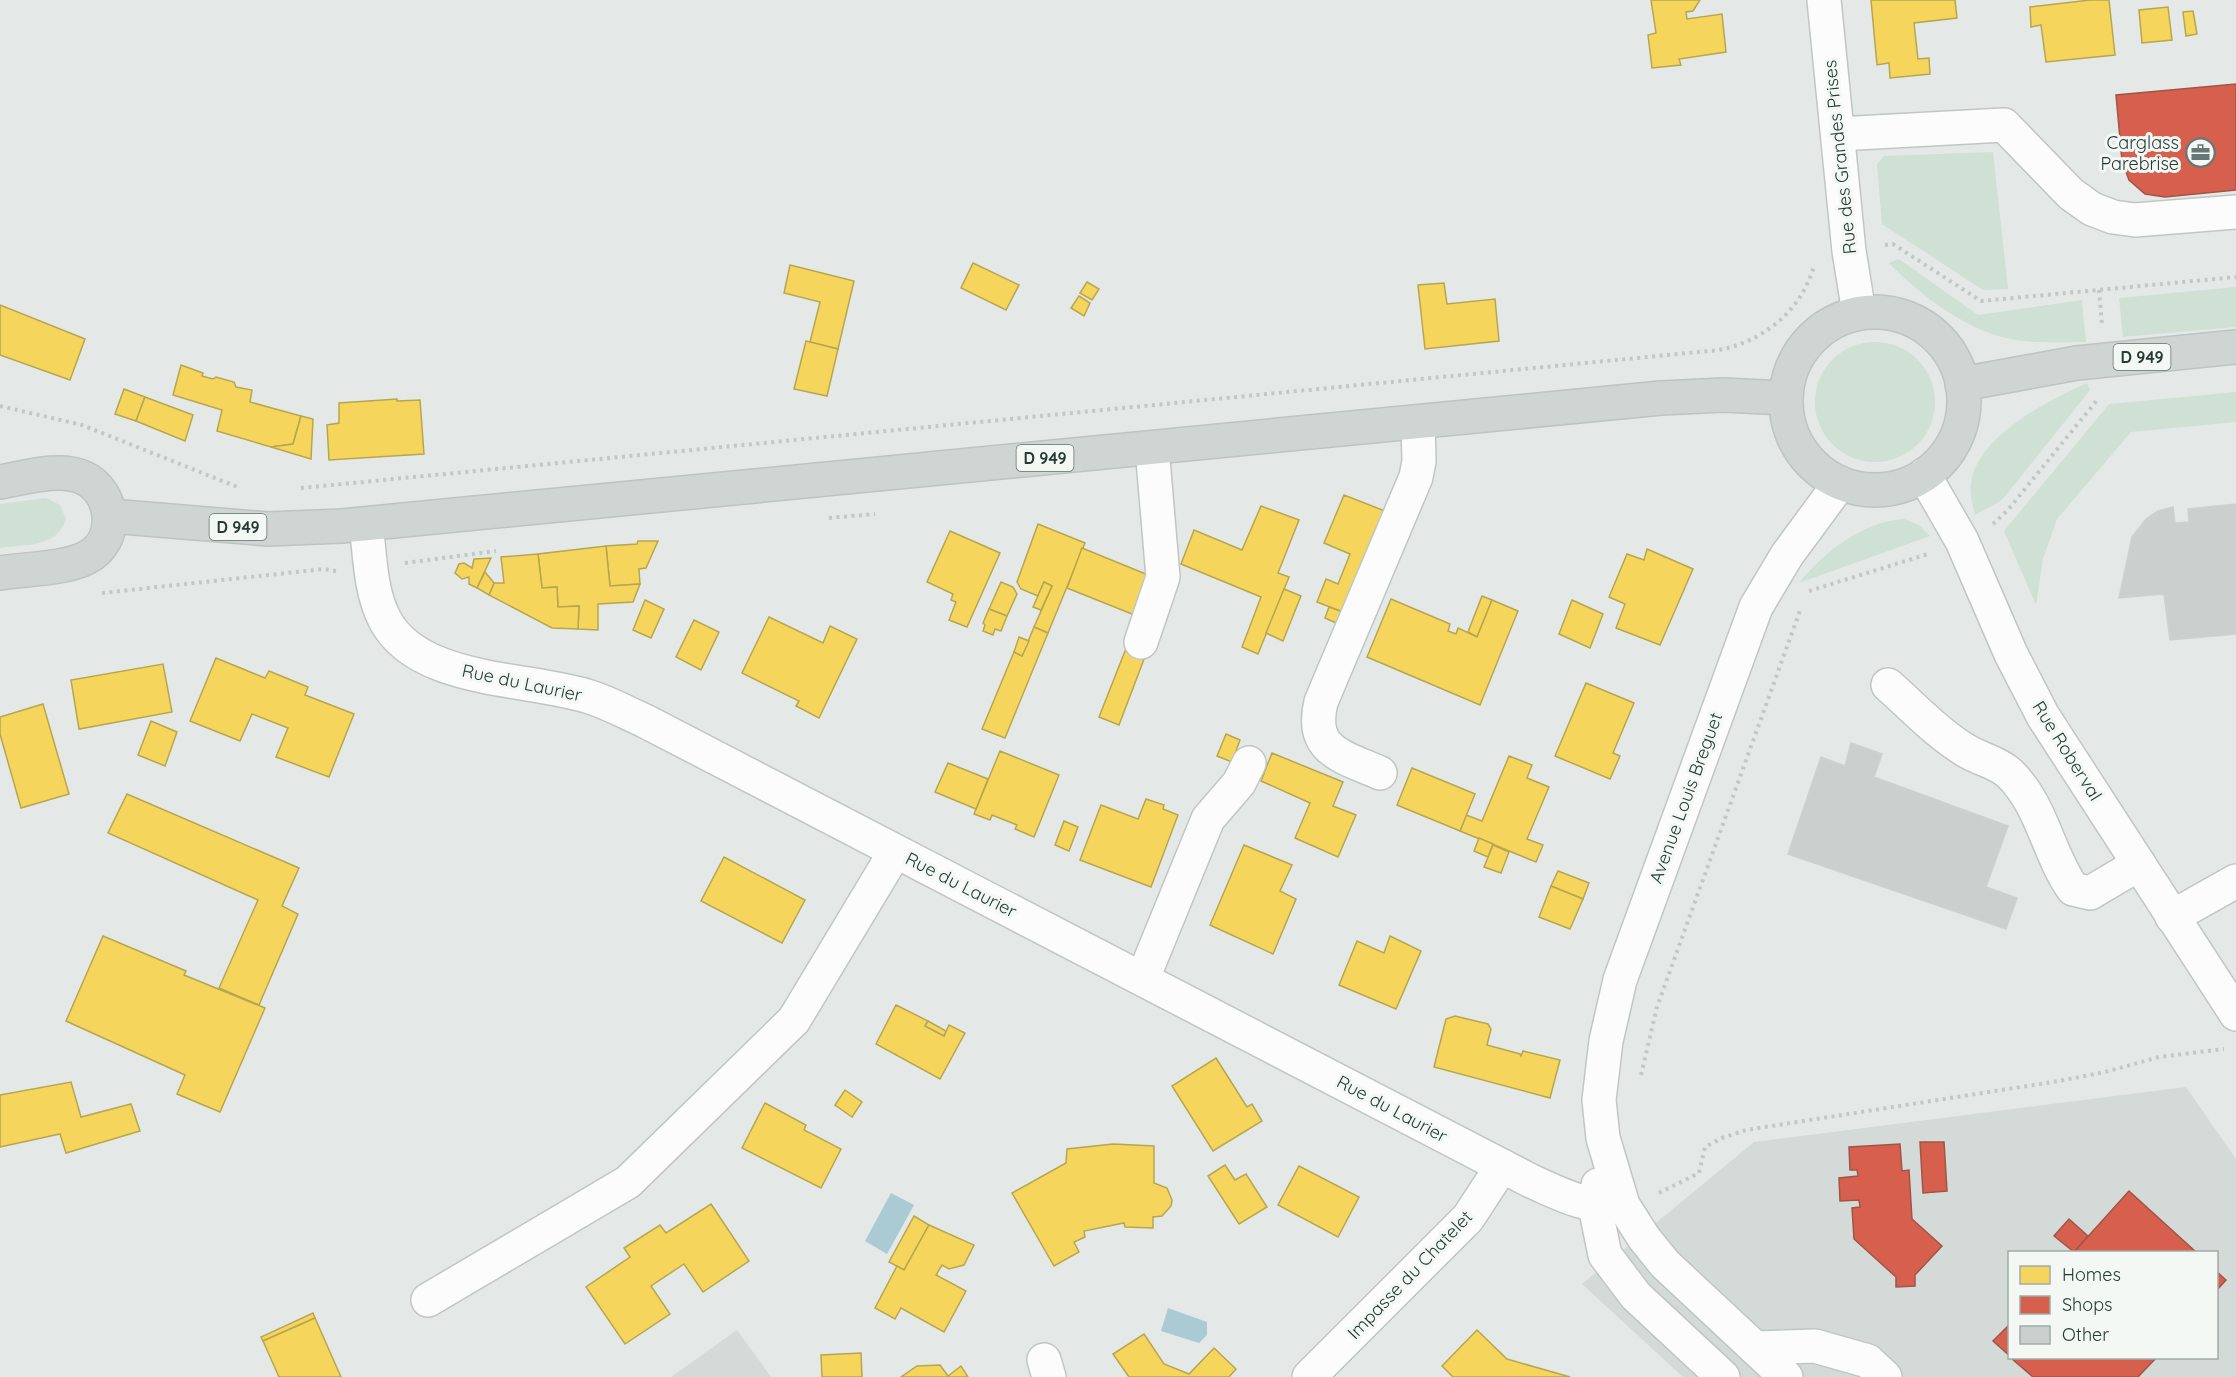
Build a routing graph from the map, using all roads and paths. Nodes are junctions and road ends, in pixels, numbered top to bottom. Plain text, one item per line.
1 (1824, 0) edge
2 (1838, 134) junction
3 (2236, 212) edge
4 (1879, 246) dead end
5 (1816, 255) dead end
6 (2236, 278) edge
7 (2099, 290) junction
8 (1859, 313) junction
9 (2103, 332) dead end
10 (2236, 347) edge
11 (1962, 384) junction
12 (1786, 398) junction
13 (2109, 398) dead end
14 (0, 406) edge
15 (1418, 422) junction
16 (1152, 448) junction
17 (1924, 475) junction
18 (0, 482) edge
19 (1840, 483) junction
20 (297, 489) dead end
21 (250, 490) dead end
22 (110, 516) junction
23 (366, 524) junction
24 (1986, 530) dead end
25 (1939, 550) dead end
26 (452, 556) dead end
27 (394, 564) dead end
28 (0, 573) edge
29 (343, 576) dead end
30 (93, 594) dead end
31 (1141, 642) dead end
32 (1888, 685) dead end
33 (1249, 763) dead end
34 (1380, 773) dead end
35 (895, 852) junction
36 (2139, 864) junction
37 (2236, 881) edge
38 (2172, 917) junction
39 (1143, 978) junction
40 (2236, 1014) edge
41 (2228, 1048) dead end
42 (1639, 1084) dead end
43 (1502, 1166) junction
44 (1659, 1193) dead end
45 (1609, 1206) junction
46 (428, 1300) dead end
47 (1755, 1348) junction
48 (1309, 1377) edge
49 (1723, 1377) edge
50 (1786, 1377) edge
51 (1885, 1377) edge

1 - 2 street, Rue des Grandes Prises
2 - 3 street
2 - 8 street, Rue des Grandes Prises
4 - 7 path
5 - 20 path
6 - 7 path
7 - 9 path
8 - 11 main road
8 - 12 main road
10 - 11 main road, D 949
11 - 17 main road
12 - 15 main road, D 949
12 - 19 main road
13 - 24 path
14 - 21 path
15 - 16 main road, D 949
15 - 34 street
16 - 23 main road, D 949
16 - 31 street
17 - 19 main road
17 - 36 street, Rue Roberval
18 - 22 main road
19 - 45 street, Avenue Louis Breguet
22 - 23 main road, D 949
22 - 28 main road
23 - 35 street, Rue du Laurier
25 - 42 path
26 - 27 path
29 - 30 path
32 - 36 street
33 - 39 street
35 - 39 street, Rue du Laurier
35 - 46 street
36 - 38 street, Rue Roberval
37 - 38 street
38 - 40 street, Rue Roberval
39 - 43 street, Rue du Laurier
41 - 44 path
43 - 45 street, Rue du Laurier
43 - 48 street, Impasse du Chatelet
45 - 47 street
45 - 49 street, Avenue Louis Breguet
47 - 50 street
47 - 51 street

